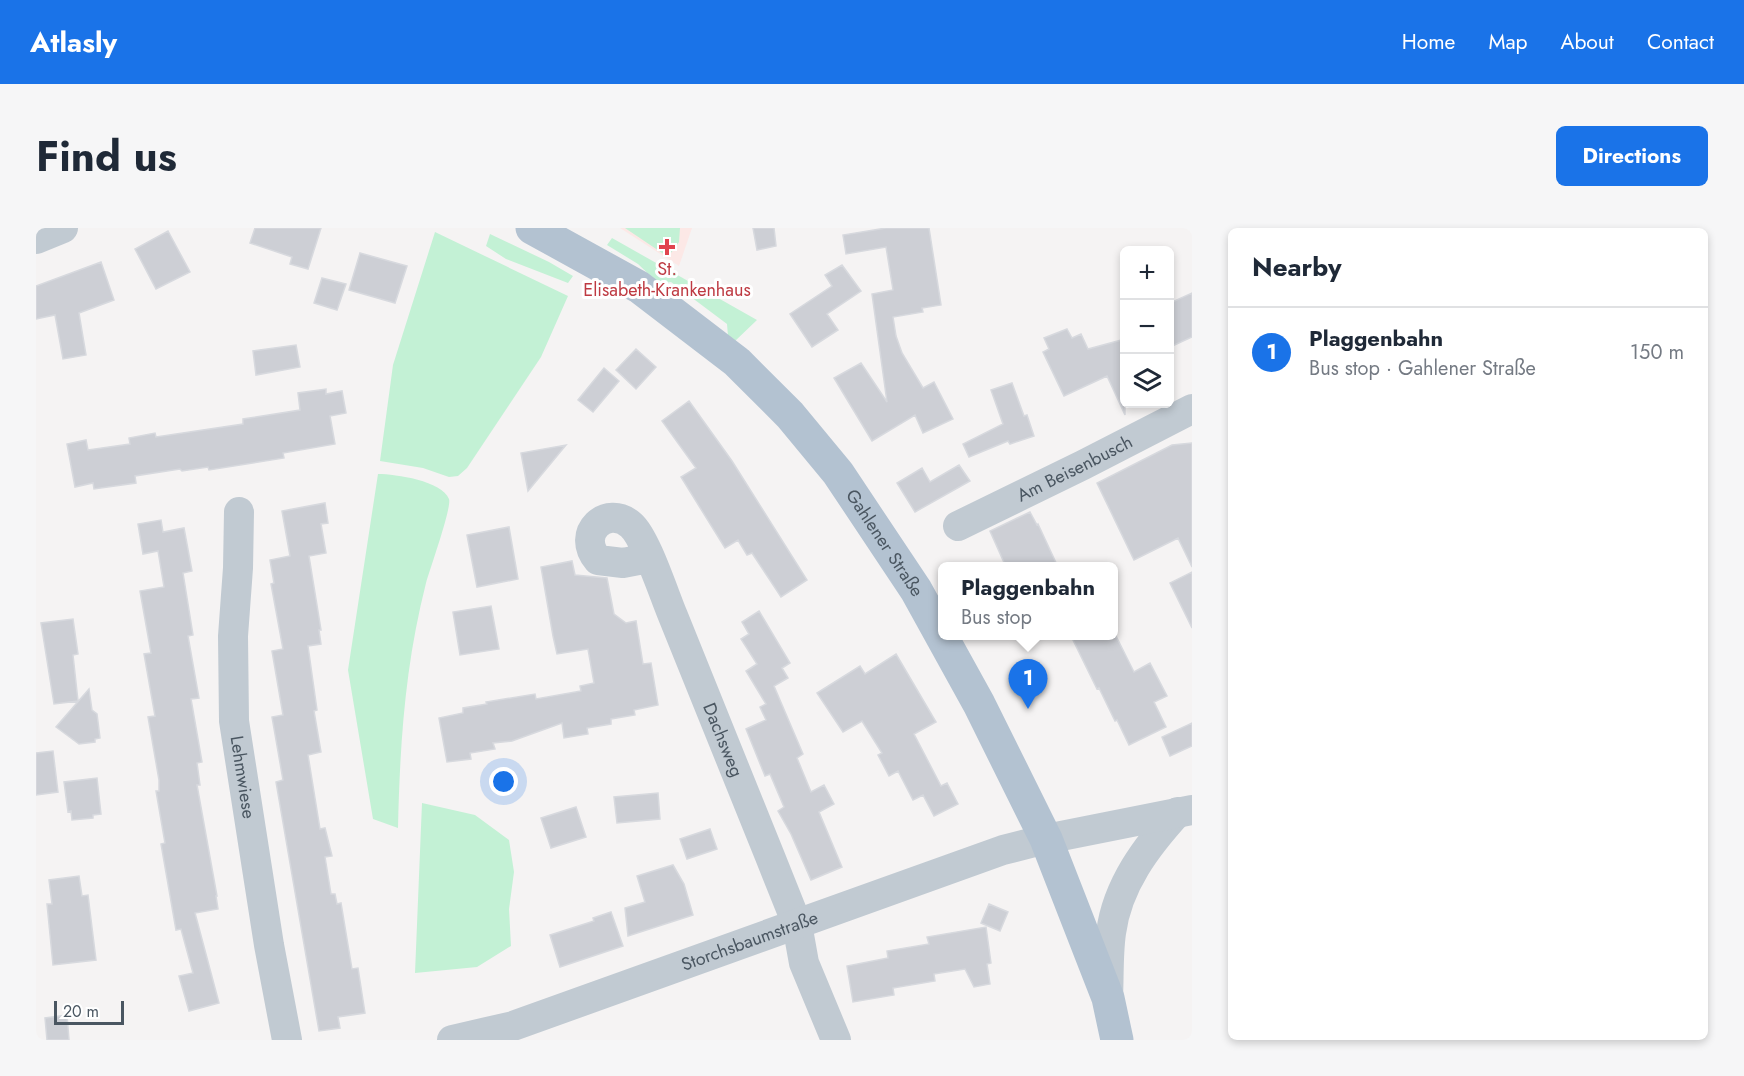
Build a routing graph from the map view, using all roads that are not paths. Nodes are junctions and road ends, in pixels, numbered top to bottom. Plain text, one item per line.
1 (63, 228) edge
2 (532, 228) edge
3 (36, 239) edge
4 (1192, 409) edge
5 (239, 512) dead end
6 (958, 526) dead end
7 (649, 558) dead end
8 (938, 630) edge
9 (944, 640) edge
10 (1185, 811) edge
11 (1046, 839) junction
12 (797, 924) junction
13 (1108, 998) junction
14 (287, 1040) edge
15 (452, 1040) edge
16 (836, 1040) edge
17 (1117, 1040) edge

1 - 3 street
2 - 8 main road, Gahlener Straße
4 - 6 street, Am Beisenbusch
5 - 14 street, Lehmwiese
7 - 12 street, Dachsweg
9 - 11 main road, Gahlener Straße
10 - 11 street, Storchsbaumstraße
10 - 13 street
11 - 12 street, Storchsbaumstraße
11 - 13 main road, Gahlener Straße
12 - 15 street, Storchsbaumstraße
12 - 16 street, Dachsweg
13 - 17 main road, Gahlener Straße

